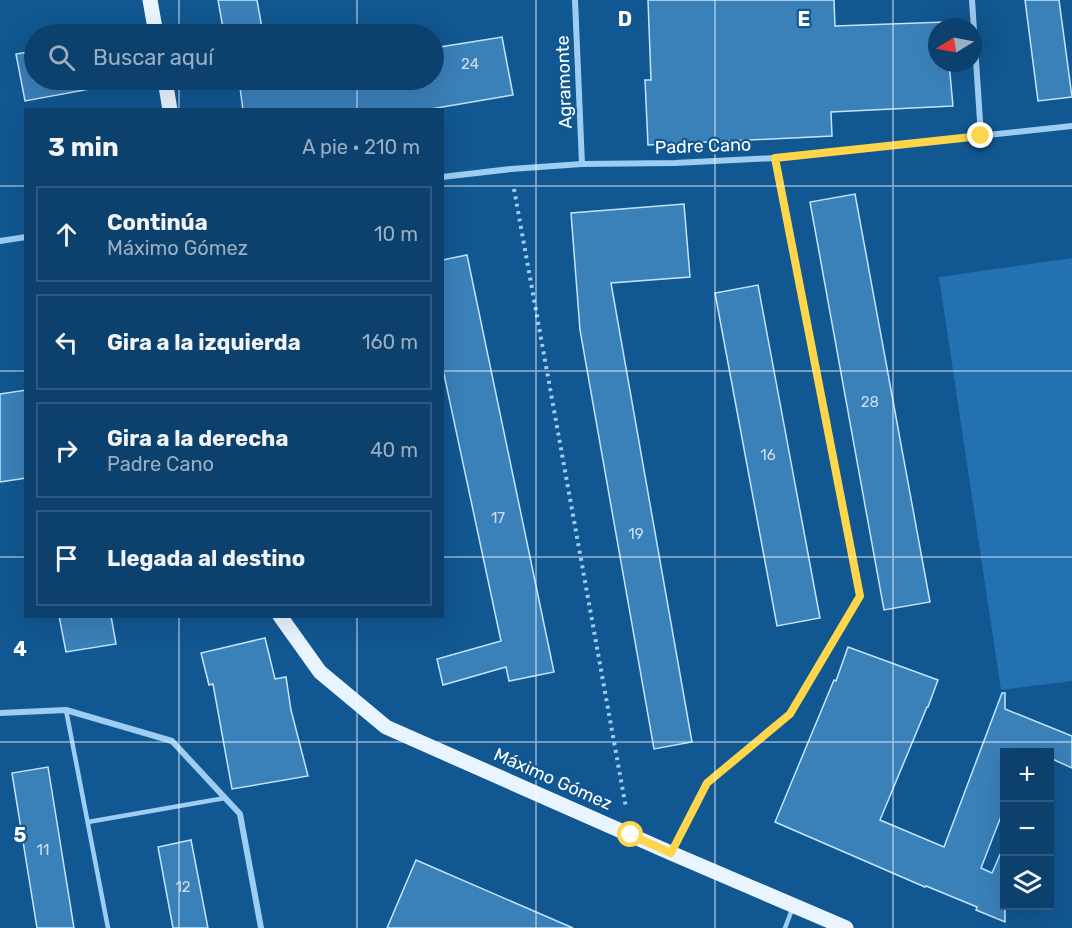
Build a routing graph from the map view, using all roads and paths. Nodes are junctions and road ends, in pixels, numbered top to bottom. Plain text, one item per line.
1 (150, 0) edge
2 (575, 0) edge
3 (972, 0) edge
4 (154, 24) edge
5 (167, 90) edge
6 (170, 108) edge
7 (1072, 126) edge
8 (981, 136) junction
9 (775, 158) junction
10 (582, 164) junction
11 (511, 169) junction
12 (444, 177) edge
13 (24, 237) edge
14 (0, 241) edge
15 (281, 618) edge
16 (66, 710) junction
17 (0, 713) edge
18 (225, 798) junction
19 (88, 822) junction
20 (631, 835) junction
21 (671, 853) junction
22 (794, 905) junction
23 (108, 928) edge
24 (261, 928) edge
25 (784, 928) edge
26 (846, 928) edge

1 - 4 main road
2 - 10 street, Agramonte
3 - 8 street
5 - 6 main road
7 - 8 street, Padre Cano
8 - 9 street, Padre Cano
9 - 10 street, Padre Cano
9 - 21 path
10 - 11 street, Padre Cano
11 - 12 street, Padre Cano
11 - 20 path
13 - 14 street
15 - 20 main road, Máximo Gómez
16 - 17 street
16 - 18 street
16 - 19 lane
18 - 19 lane
18 - 24 street
19 - 23 lane
20 - 21 main road, Máximo Gómez
21 - 22 main road, Máximo Gómez
22 - 25 lane
22 - 26 main road, Máximo Gómez

